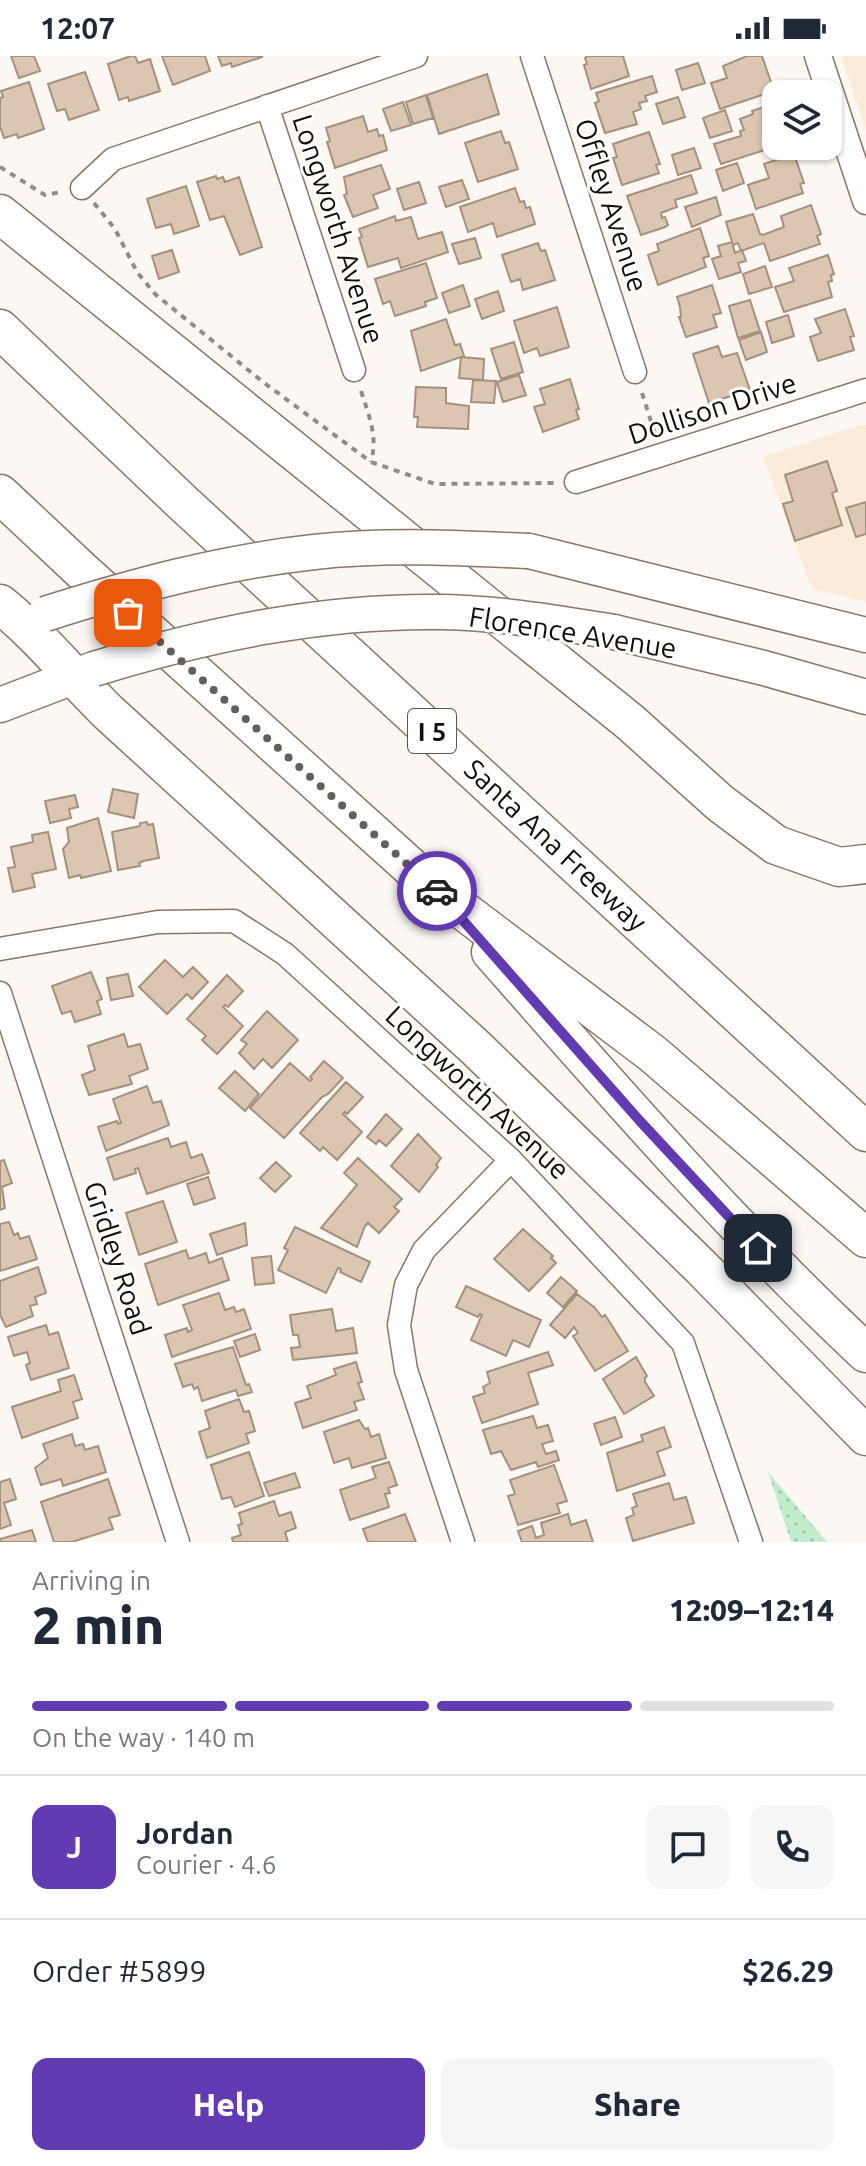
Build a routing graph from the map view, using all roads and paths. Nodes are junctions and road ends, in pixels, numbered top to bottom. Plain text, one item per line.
1 (416, 56) edge
2 (532, 56) edge
3 (818, 56) edge
4 (267, 106) junction
5 (0, 167) edge
6 (82, 188) junction
7 (866, 201) edge
8 (0, 214) edge
9 (0, 329) edge
10 (354, 370) joint
11 (635, 372) joint
12 (866, 390) edge
13 (662, 456) junction
14 (371, 462) junction
15 (576, 482) joint
16 (0, 494) edge
17 (17, 618) edge
18 (866, 635) edge
19 (83, 673) junction
20 (866, 697) edge
21 (0, 705) edge
22 (866, 864) edge
23 (436, 890) junction
24 (0, 949) edge
25 (0, 993) edge
26 (866, 1132) edge
27 (511, 1160) junction
28 (866, 1238) edge
29 (866, 1353) edge
30 (866, 1436) edge
31 (178, 1542) edge
32 (463, 1542) edge
33 (751, 1542) edge

1 - 4 street
2 - 11 street, Offley Avenue
3 - 7 street
4 - 6 street
4 - 10 street, Longworth Avenue
5 - 6 path
6 - 14 path
8 - 22 highway
9 - 26 highway, Santa Ana Freeway / I 5
10 - 14 path
11 - 13 path
12 - 13 street, Dollison Drive
13 - 15 street, Dollison Drive
14 - 15 path
16 - 23 highway
17 - 18 main road, bridge
17 - 19 highway
19 - 20 main road, Florence Avenue, bridge
19 - 21 main road, Florence Avenue
19 - 30 highway
23 - 28 highway
23 - 29 highway
24 - 27 street, Longworth Avenue
25 - 31 street, Gridley Road
27 - 32 street
27 - 33 street, Longworth Avenue

